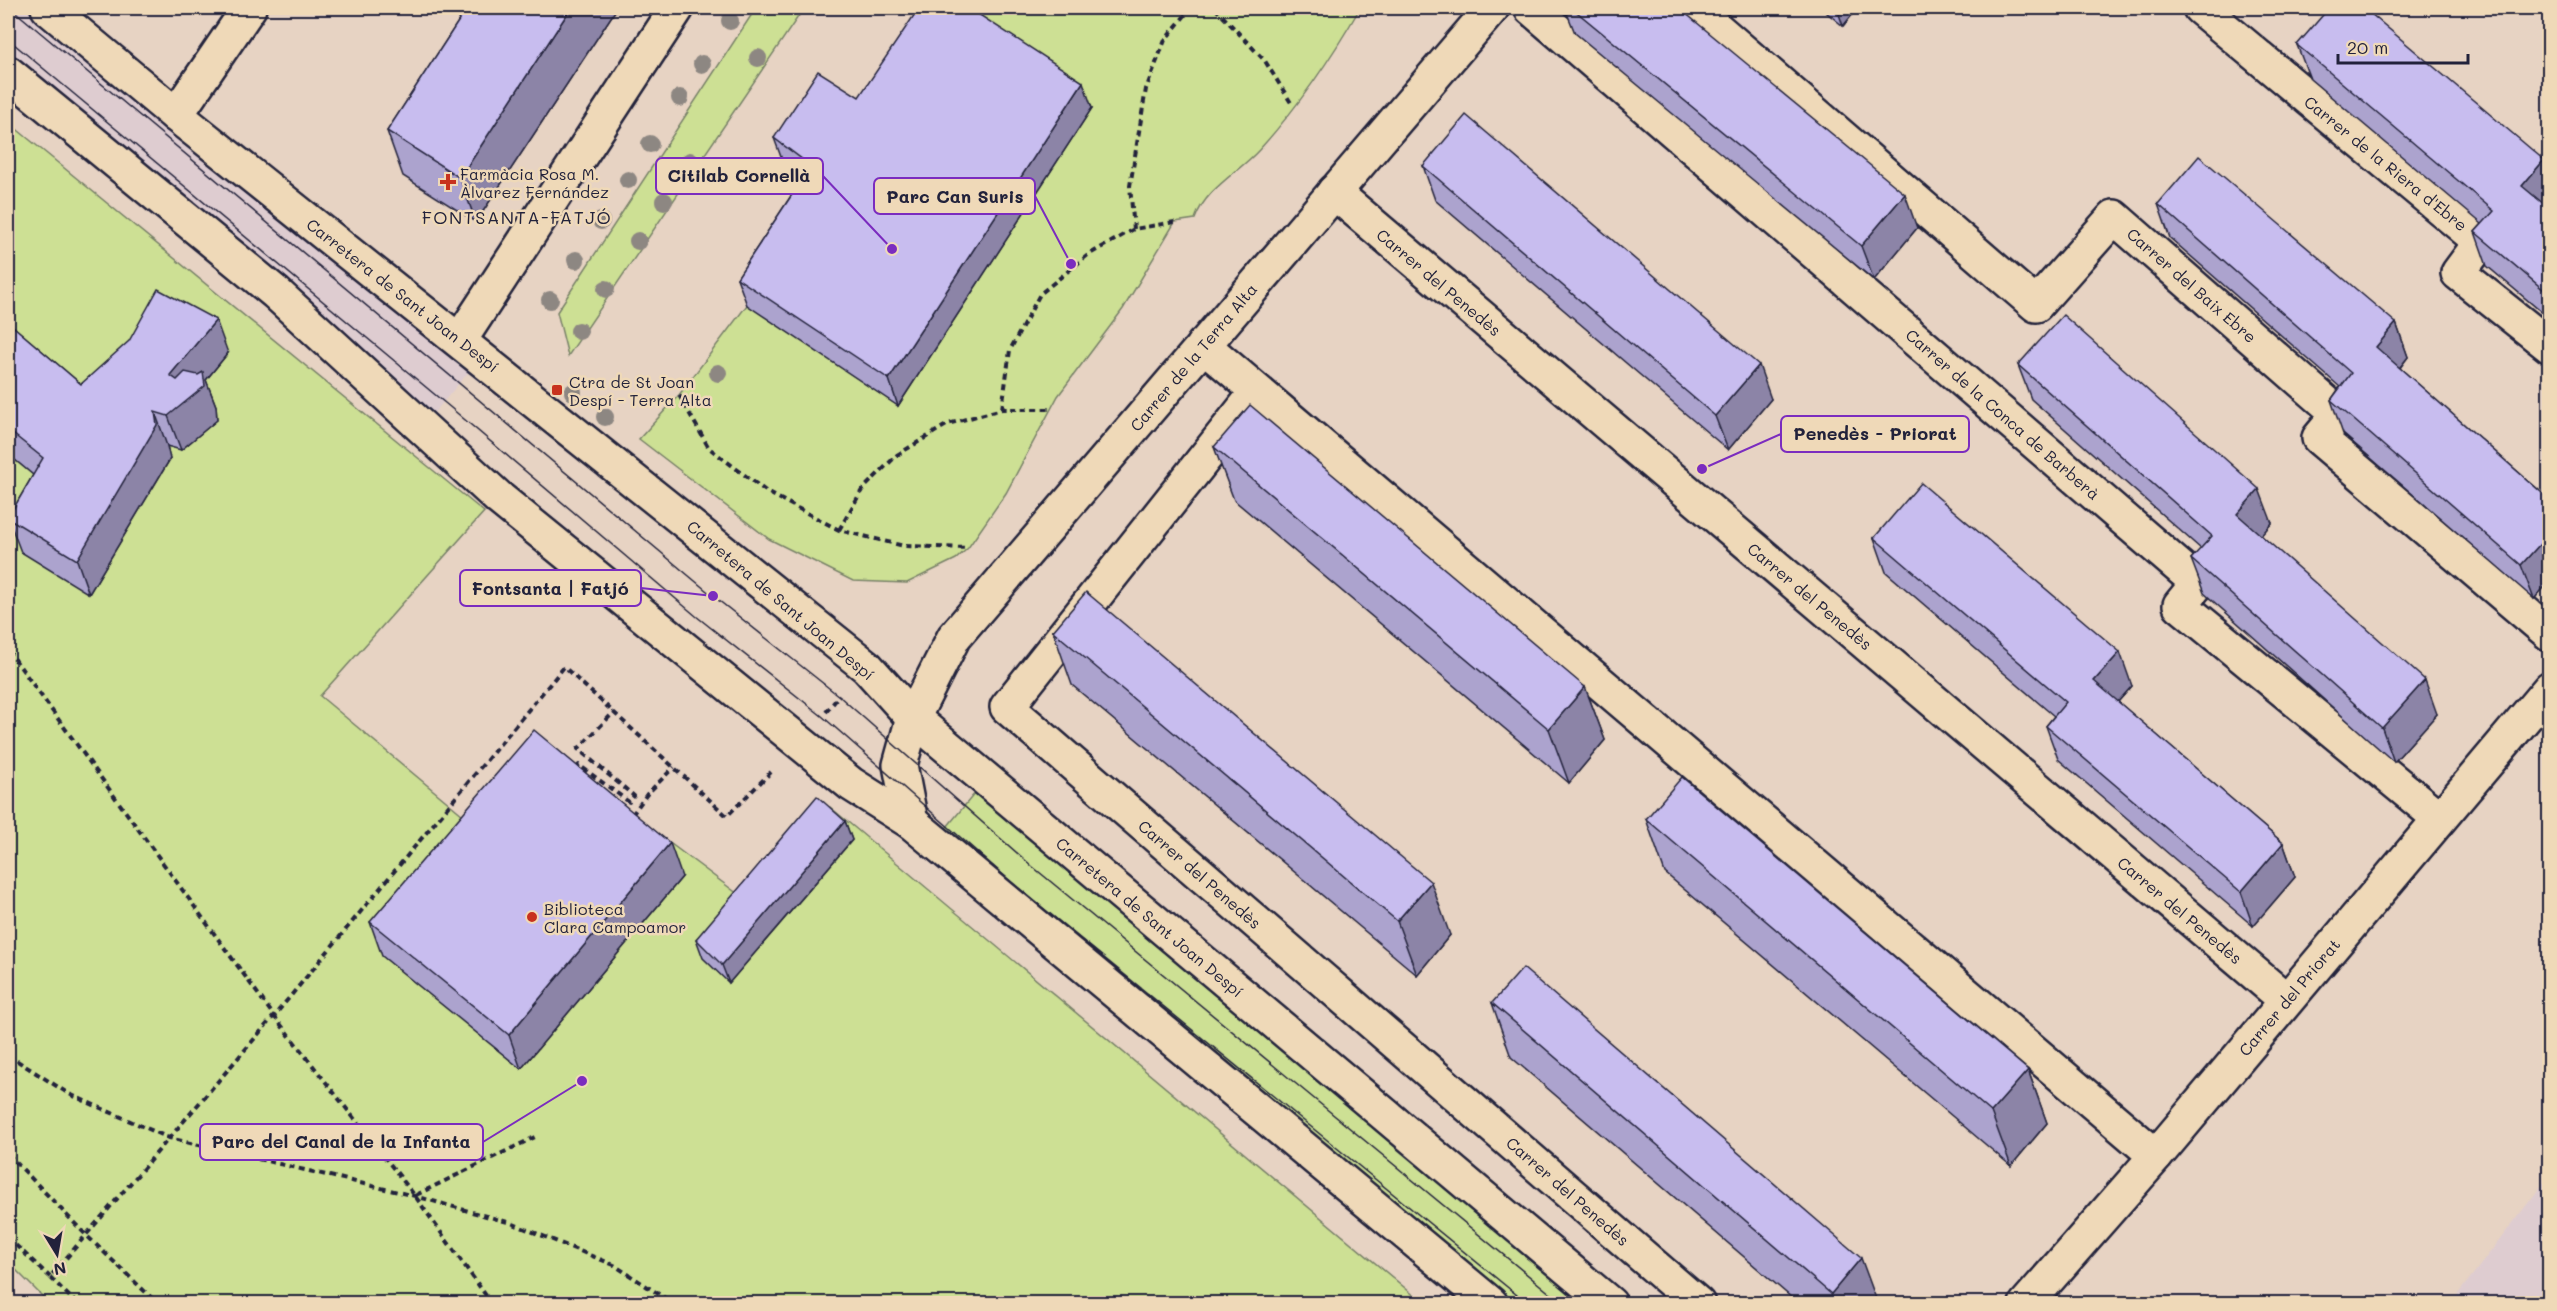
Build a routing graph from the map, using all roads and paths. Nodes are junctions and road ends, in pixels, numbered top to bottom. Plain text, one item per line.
1 (48, 8) edge
2 (249, 8) edge
3 (677, 8) edge
4 (1191, 8) edge
5 (1215, 8) edge
6 (1492, 8) edge
7 (1531, 8) edge
8 (1693, 8) edge
9 (2200, 8) edge
10 (8, 73) edge
11 (1293, 106) dead end
12 (176, 115) junction
13 (1334, 192) junction
14 (1175, 222) dead end
15 (1134, 229) junction
16 (460, 340) junction
17 (1203, 345) junction
18 (2550, 346) edge
19 (1257, 392) junction
20 (679, 395) dead end
21 (1002, 409) junction
22 (1053, 409) dead end
23 (839, 530) junction
24 (968, 548) dead end
25 (2550, 634) edge
26 (8, 650) edge
27 (8, 657) edge
28 (13, 658) junction
29 (867, 667) junction
30 (2550, 688) edge
31 (614, 712) junction
32 (913, 718) junction
33 (804, 746) junction
34 (674, 767) junction
35 (583, 778) edge
36 (624, 810) edge
37 (632, 816) junction
38 (2439, 818) junction
39 (627, 822) edge
40 (911, 822) junction
41 (2286, 1000) junction
42 (274, 1016) junction
43 (8, 1055) edge
44 (537, 1136) dead end
45 (169, 1138) junction
46 (8, 1154) edge
47 (2156, 1156) junction
48 (415, 1196) junction
49 (85, 1234) junction
50 (8, 1238) edge
51 (50, 1276) junction
52 (77, 1304) edge
53 (158, 1304) edge
54 (492, 1304) edge
55 (674, 1304) edge
56 (1491, 1304) edge
57 (1610, 1304) edge
58 (1698, 1304) edge
59 (2026, 1304) edge

1 - 12 street, Carretera de Sant Joan Despí
2 - 12 street
3 - 16 street
4 - 15 path
5 - 11 path
6 - 13 street, Carrer de la Terra Alta
7 - 38 street, Carrer de la Conca de Barberà
8 - 25 street, Carrer del Baix Ebre
9 - 18 street, Carrer de la Riera d'Ebre
10 - 33 street
12 - 16 street, Carretera de Sant Joan Despí
13 - 17 street, Carrer de la Terra Alta
13 - 41 street, Carrer del Penedès
14 - 15 path
15 - 21 path
16 - 29 street, Carretera de Sant Joan Despí
17 - 19 street
17 - 32 street, Carrer de la Terra Alta
19 - 47 street
19 - 58 street, Carrer del Penedès
20 - 23 path
21 - 22 path
21 - 23 path
23 - 24 path
26 - 28 path
27 - 28 path
28 - 42 path
29 - 32 street, Carretera de Sant Joan Despí
29 - 33 path
30 - 38 street, Carrer del Priorat
31 - 34 path
31 - 35 path
31 - 42 path
32 - 40 street, Carrer de la Terra Alta
32 - 57 street, Carretera de Sant Joan Despí
33 - 34 path
33 - 40 street
34 - 37 path
36 - 37 path
37 - 39 path
38 - 41 street, Carrer del Priorat
40 - 56 street
41 - 47 street, Carrer del Priorat
42 - 45 path
42 - 48 path
43 - 45 path
44 - 48 path
45 - 48 path
45 - 49 path
46 - 49 path
47 - 59 street, Carrer del Priorat
48 - 54 path
48 - 55 path
49 - 51 path
49 - 53 path
50 - 51 path
51 - 52 path

